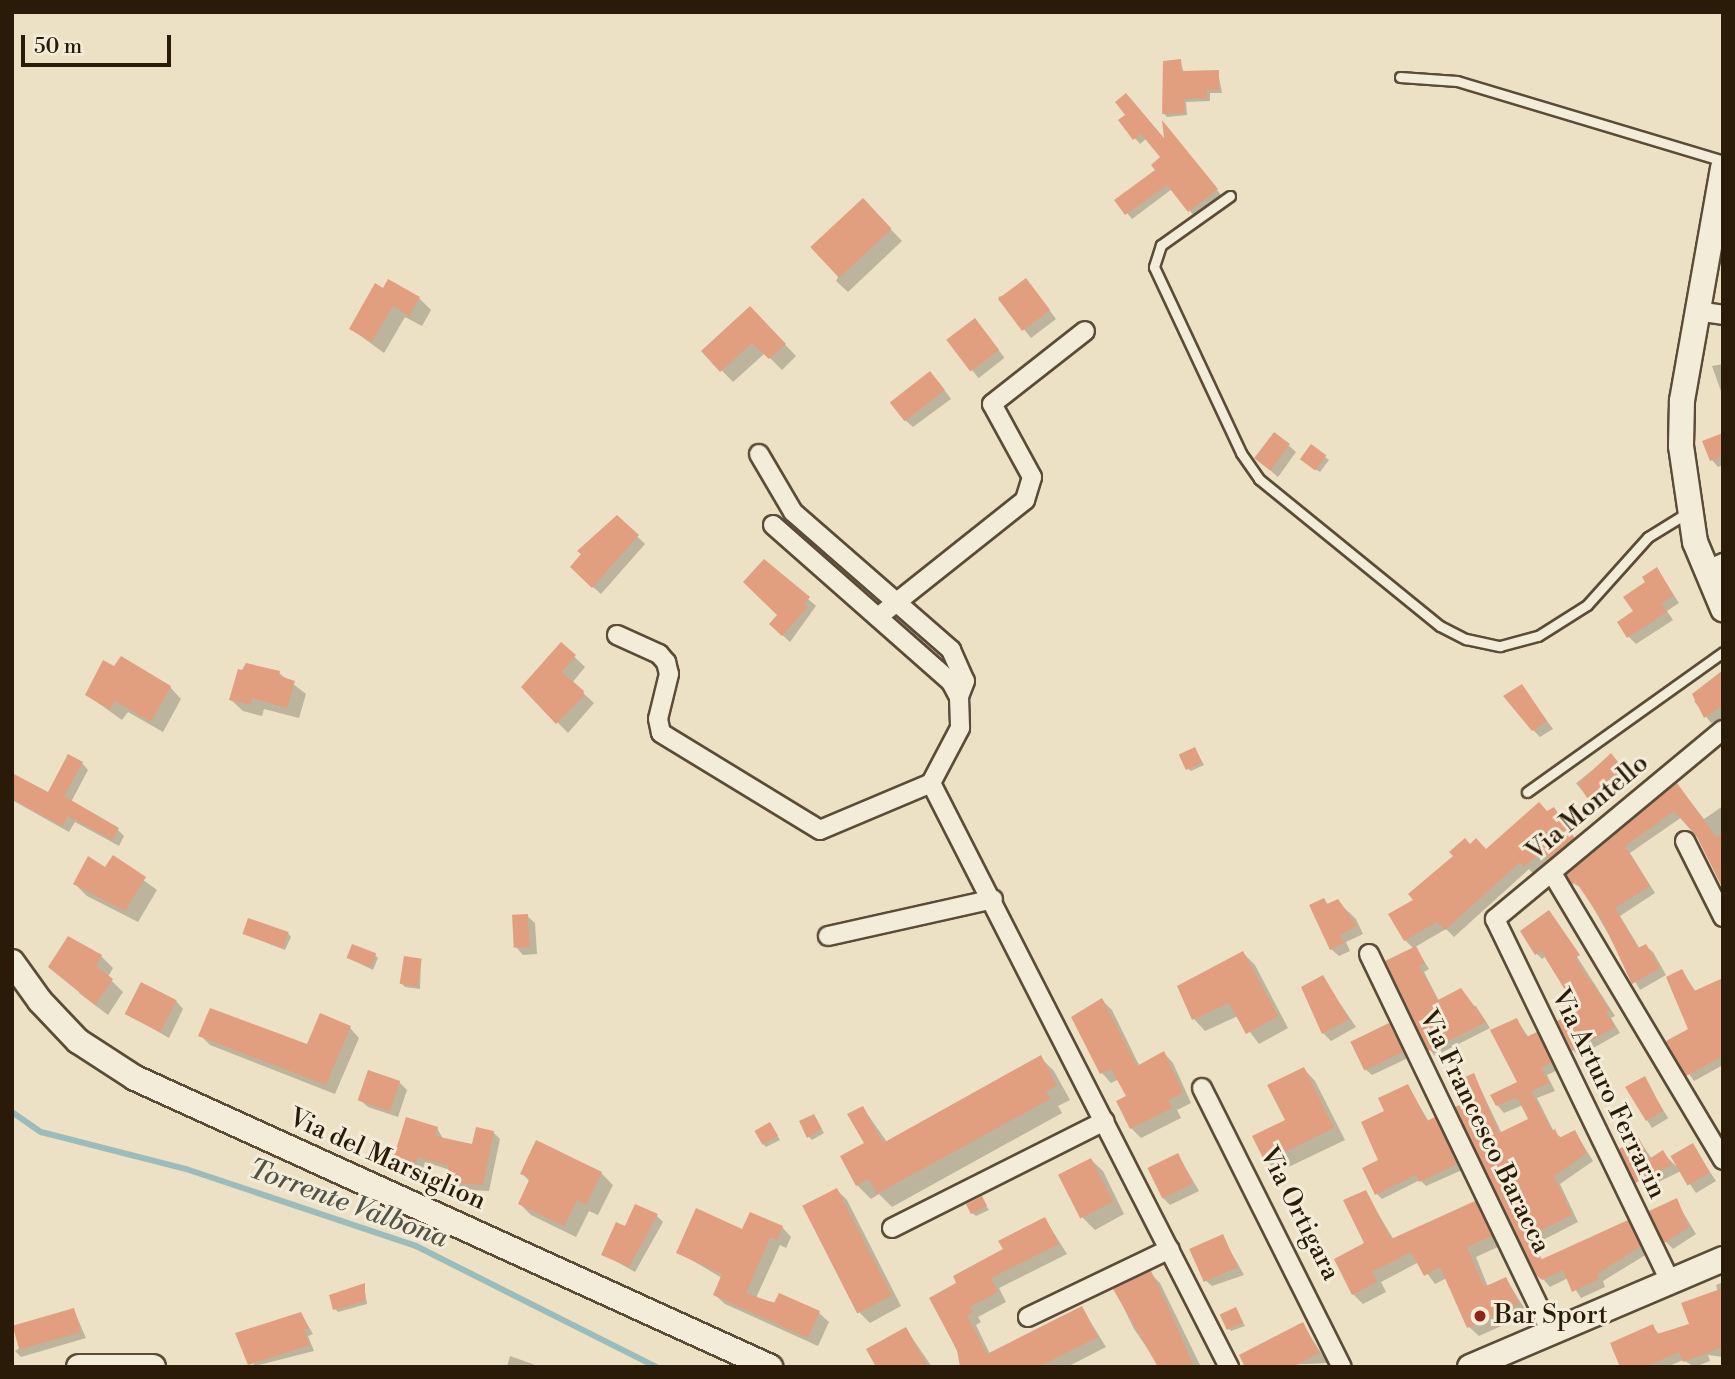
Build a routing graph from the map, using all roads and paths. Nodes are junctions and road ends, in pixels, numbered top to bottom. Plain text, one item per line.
1 (1400, 77) dead end
2 (1723, 162) edge
3 (1723, 168) edge
4 (1230, 196) dead end
5 (1696, 311) junction
6 (1723, 315) edge
7 (1085, 331) dead end
8 (759, 454) dead end
9 (1688, 512) junction
10 (774, 525) dead end
11 (1714, 567) edge
12 (897, 603) junction
13 (1723, 609) edge
14 (878, 617) junction
15 (617, 635) dead end
16 (1723, 652) edge
17 (960, 697) junction
18 (1723, 730) edge
19 (931, 783) junction
20 (1527, 792) dead end
21 (1685, 841) dead end
22 (1552, 873) junction
23 (993, 900) junction
24 (1723, 917) edge
25 (1498, 929) joint
26 (828, 936) dead end
27 (1369, 954) dead end
28 (12, 962) edge
29 (1202, 1088) dead end
30 (1105, 1121) junction
31 (1723, 1160) edge
32 (892, 1228) dead end
33 (1170, 1249) junction
34 (1723, 1259) edge
35 (1670, 1281) junction
36 (1028, 1317) dead end
37 (1551, 1333) junction
38 (127, 1366) edge
39 (79, 1367) edge
40 (153, 1367) edge
41 (770, 1367) edge
42 (1228, 1367) edge
43 (1342, 1367) edge
44 (1470, 1367) edge

1 - 2 lane
3 - 5 street
4 - 9 lane
5 - 6 street
5 - 9 street
7 - 12 street
8 - 12 street
9 - 11 street
10 - 14 street
11 - 13 street
12 - 14 street
12 - 17 street
14 - 17 street
15 - 19 street
16 - 20 lane
17 - 19 street
18 - 22 street, Via Montello
19 - 23 street
21 - 24 street
22 - 25 street, Via Montello
22 - 31 street
23 - 26 street
23 - 30 street
25 - 35 street, Via Arturo Ferrarin
27 - 37 street, Via Francesco Baracca
28 - 41 street, Via del Marsiglion
29 - 43 street, Via Ortigara
30 - 32 street
30 - 33 street
33 - 36 street
33 - 42 street
34 - 35 street
35 - 37 street
37 - 44 street
38 - 39 street
38 - 40 street

